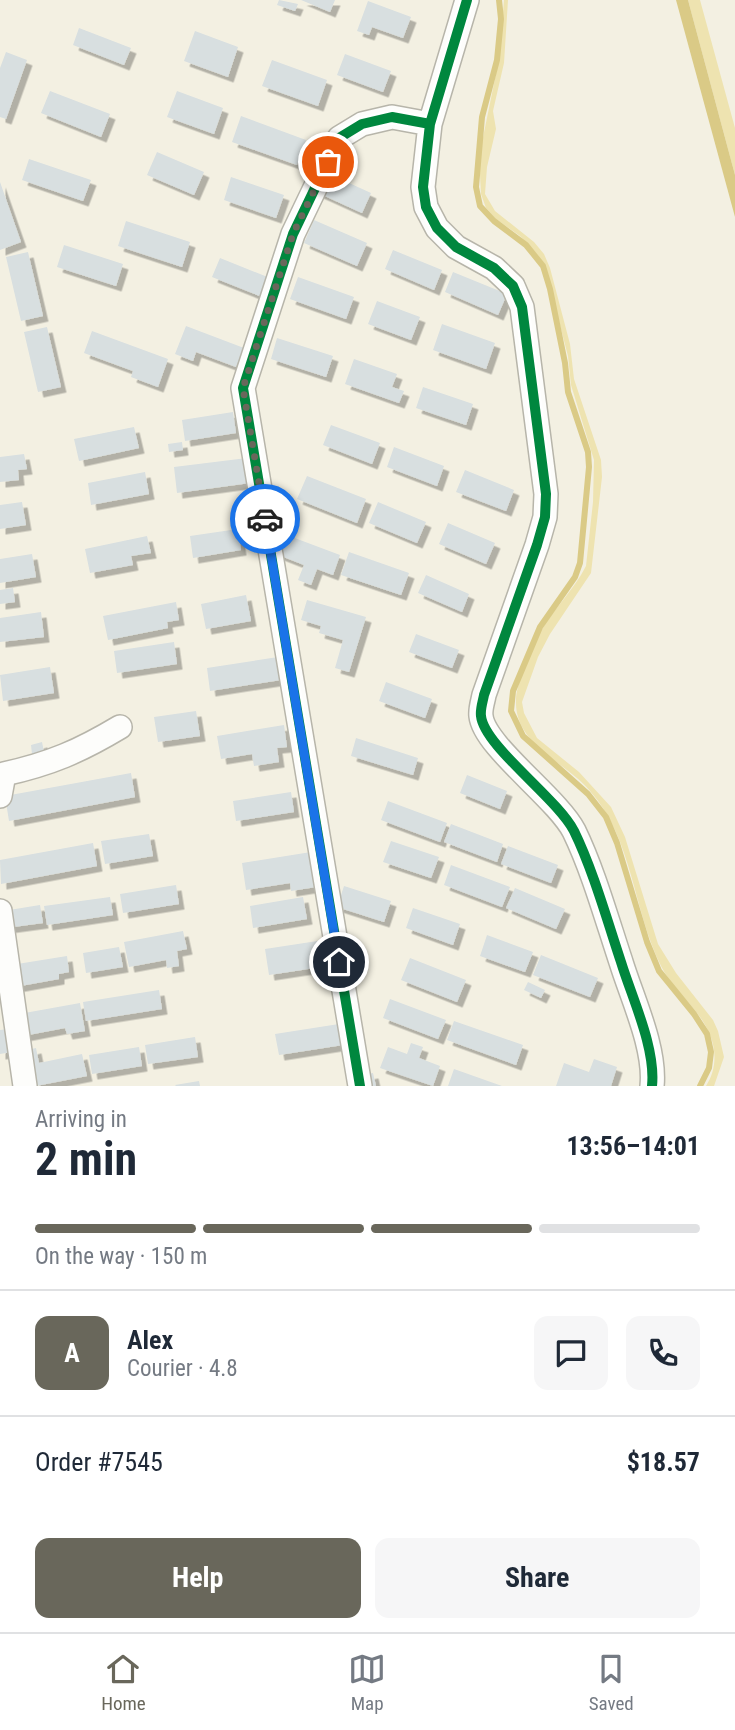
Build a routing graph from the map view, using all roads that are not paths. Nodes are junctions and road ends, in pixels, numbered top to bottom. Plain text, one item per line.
1 (467, 0) edge
2 (430, 124) junction
3 (120, 727) dead end
4 (0, 796) edge
5 (0, 911) edge
6 (25, 1086) edge
7 (360, 1086) edge
8 (652, 1086) edge

1 - 2 street
2 - 7 street
2 - 8 street
3 - 4 street
5 - 6 street

